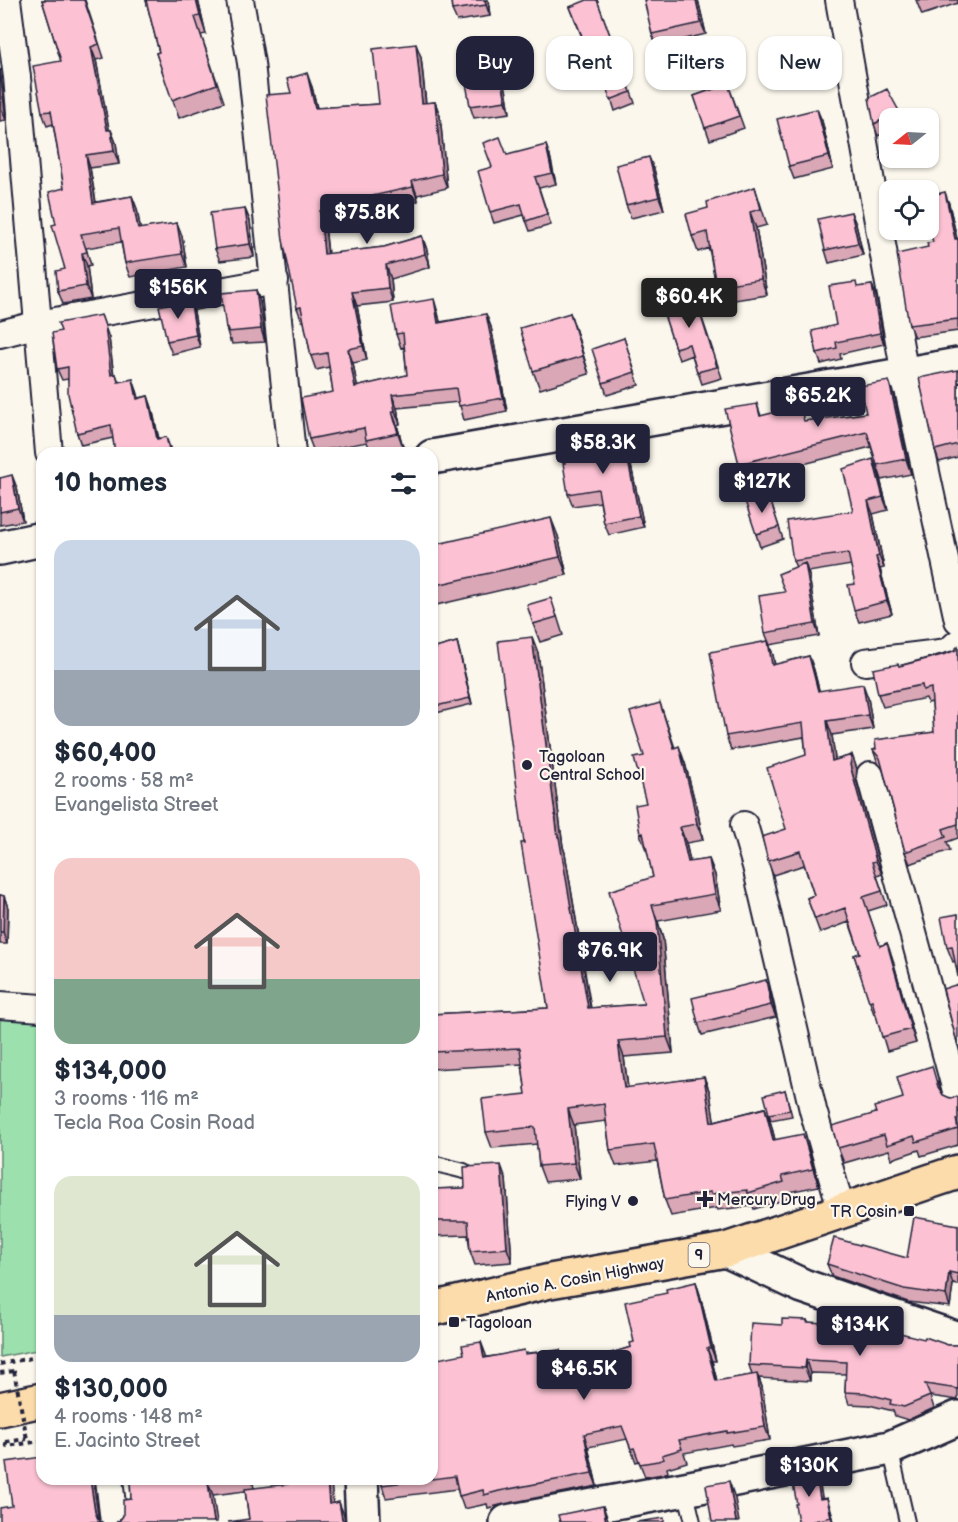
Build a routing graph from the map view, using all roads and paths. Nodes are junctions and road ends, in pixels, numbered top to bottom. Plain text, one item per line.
1 (7, 0) edge
2 (240, 0) edge
3 (839, 0) edge
4 (275, 281) junction
5 (39, 324) junction
6 (0, 334) edge
7 (958, 365) edge
8 (905, 375) junction
9 (49, 447) edge
10 (291, 447) edge
11 (438, 456) edge
12 (36, 540) edge
13 (0, 548) edge
14 (958, 620) edge
15 (958, 643) edge
16 (865, 662) dead end
17 (870, 775) dead end
18 (744, 825) dead end
19 (0, 1005) edge
20 (36, 1008) edge
21 (958, 1098) edge
22 (438, 1164) edge
23 (464, 1171) edge
24 (958, 1172) edge
25 (842, 1212) junction
26 (726, 1250) junction
27 (438, 1308) edge
28 (958, 1339) edge
29 (36, 1357) edge
30 (0, 1364) edge
31 (0, 1373) edge
32 (36, 1401) edge
33 (0, 1409) edge
34 (958, 1418) edge
35 (36, 1442) edge
36 (890, 1448) junction
37 (110, 1485) edge
38 (361, 1485) edge
39 (685, 1489) junction
40 (114, 1522) edge
41 (363, 1522) edge
42 (507, 1522) edge
43 (693, 1522) edge
44 (907, 1522) edge

1 - 5 street
2 - 4 street
3 - 8 street
4 - 5 street
4 - 10 street
5 - 6 street
5 - 9 street
7 - 8 street
8 - 11 street
8 - 14 street
12 - 13 street
15 - 16 street
17 - 21 street
18 - 25 street
19 - 20 street
22 - 23 lane
24 - 25 highway, Antonio A. Cosin Highway / 9
25 - 26 highway, Antonio A. Cosin Highway / 9
26 - 27 highway, Antonio A. Cosin Highway / 9
26 - 28 street
29 - 30 path
31 - 35 path, bridge
32 - 33 highway
34 - 36 street
36 - 39 street
36 - 44 lane
37 - 40 street
38 - 41 street
39 - 42 street
39 - 43 lane

